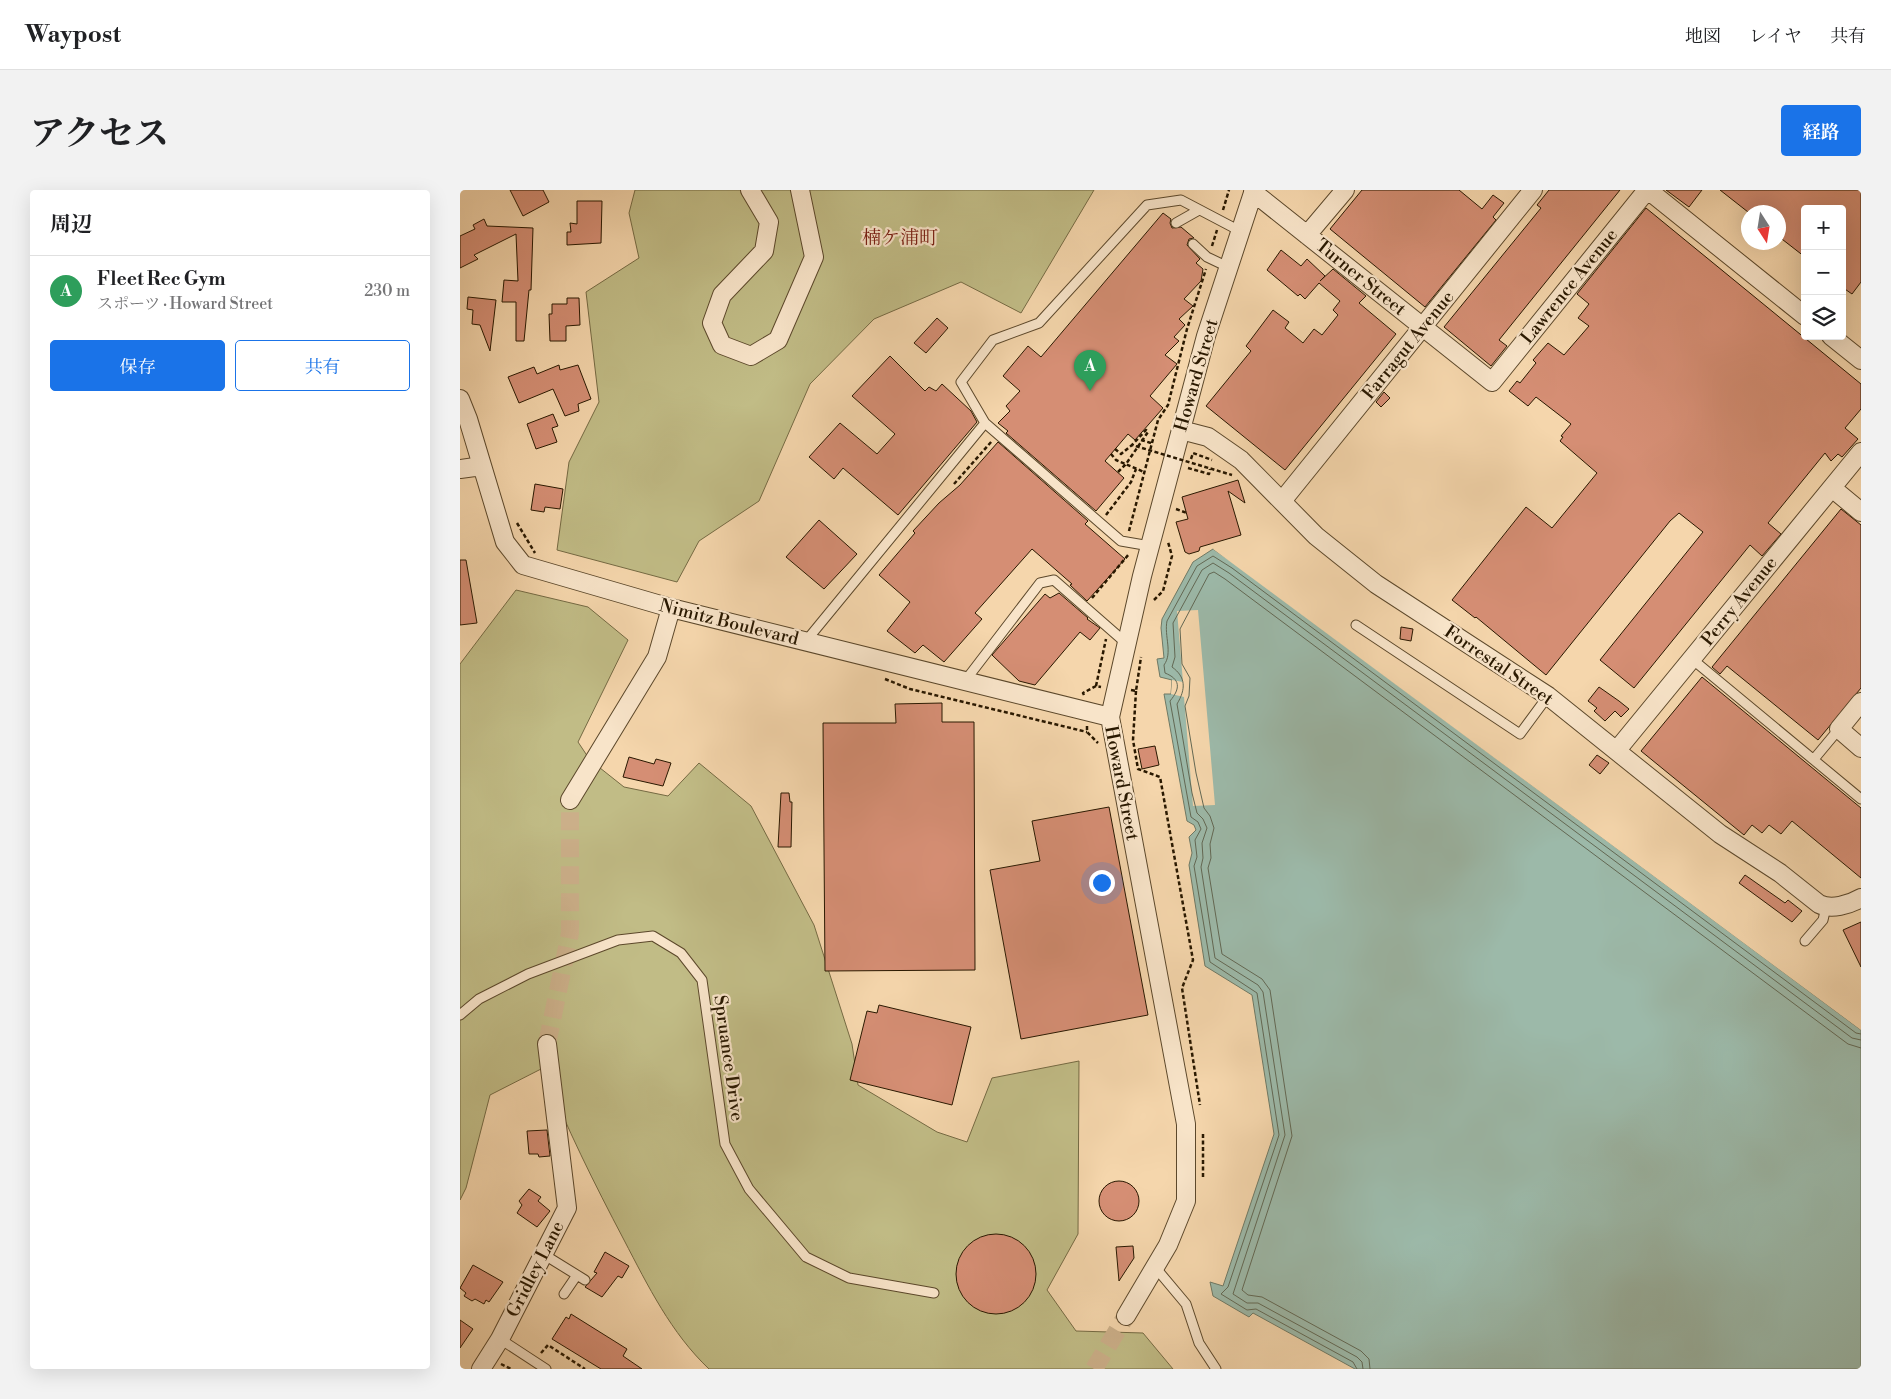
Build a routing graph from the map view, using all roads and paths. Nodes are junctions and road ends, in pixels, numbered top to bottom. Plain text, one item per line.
1 (750, 190) edge
2 (800, 190) edge
3 (1228, 190) edge
4 (1346, 190) edge
5 (1533, 190) edge
6 (1647, 190) edge
7 (1254, 191) edge
8 (1199, 210) junction
9 (1222, 213) dead end
10 (1220, 221) dead end
11 (1176, 223) dead end
12 (1240, 231) junction
13 (1308, 235) junction
14 (1193, 244) dead end
15 (1212, 249) dead end
16 (1207, 267) dead end
17 (1228, 267) junction
18 (1801, 313) edge
19 (1422, 327) junction
20 (1836, 340) edge
21 (1861, 360) edge
22 (1492, 382) joint
23 (460, 399) edge
24 (985, 423) junction
25 (1181, 430) junction
26 (994, 439) dead end
27 (1142, 440) junction
28 (1151, 443) junction
29 (1132, 445) junction
30 (1115, 449) dead end
31 (1861, 452) edge
32 (1111, 454) dead end
33 (1126, 464) junction
34 (1221, 464) dead end
35 (482, 466) junction
36 (1188, 468) junction
37 (460, 469) edge
38 (1136, 469) junction
39 (1210, 469) junction
40 (1226, 469) dead end
41 (1118, 472) dead end
42 (1144, 472) junction
43 (1185, 476) dead end
44 (954, 484) dead end
45 (1832, 488) junction
46 (1177, 501) dead end
47 (1282, 501) junction
48 (1174, 509) junction
49 (1861, 512) edge
50 (1187, 513) dead end
51 (1173, 517) dead end
52 (1104, 518) dead end
53 (514, 519) dead end
54 (1122, 528) dead end
55 (1129, 528) junction
56 (1170, 534) dead end
57 (1128, 535) dead end
58 (1150, 546) junction
59 (1121, 548) dead end
60 (1128, 548) dead end
61 (1129, 555) junction
62 (538, 557) dead end
63 (1091, 597) dead end
64 (1152, 607) dead end
65 (671, 608) junction
66 (1356, 626) dead end
67 (1106, 635) dead end
68 (806, 641) junction
69 (1126, 643) junction
70 (1142, 652) dead end
71 (1692, 659) junction
72 (881, 677) dead end
73 (965, 681) junction
74 (1104, 687) dead end
75 (1128, 690) dead end
76 (1076, 693) dead end
77 (1083, 693) dead end
78 (1548, 696) junction
79 (1861, 702) edge
80 (1110, 717) junction
81 (1838, 729) junction
82 (1087, 732) dead end
83 (1861, 748) edge
84 (1617, 750) junction
85 (1814, 759) junction
86 (1861, 799) edge
87 (570, 800) tunnel mouth
88 (1861, 898) edge
89 (1822, 905) junction
90 (1805, 941) dead end
91 (460, 1015) edge
92 (547, 1044) tunnel mouth
93 (543, 1254) junction
94 (1155, 1267) junction
95 (934, 1293) dead end
96 (564, 1294) dead end
97 (1126, 1316) tunnel mouth
98 (500, 1339) junction
99 (538, 1356) dead end
100 (481, 1369) edge
101 (546, 1369) edge
102 (585, 1369) edge
103 (1216, 1369) edge

1 - 2 street
3 - 9 path
4 - 13 street
5 - 19 street, Farragut Avenue
6 - 18 street
6 - 22 street, Lawrence Avenue
7 - 12 street, Howard Street
7 - 13 street, Turner Street
8 - 11 lane
8 - 12 lane
8 - 24 lane
10 - 15 path
12 - 17 street, Howard Street
13 - 19 street, Turner Street
14 - 17 lane
16 - 28 path
17 - 25 street, Howard Street
19 - 22 street, Turner Street
19 - 47 street, Farragut Avenue
20 - 21 street
23 - 35 street, Nimitz Boulevard
24 - 58 lane
24 - 68 lane
25 - 47 street, Forrestal Street
25 - 58 street, Howard Street
26 - 44 path
27 - 28 path
27 - 29 path
27 - 33 path
28 - 42 path
29 - 30 path, bridge
29 - 39 path, bridge
31 - 45 street, Perry Avenue
32 - 33 path
33 - 38 path
33 - 41 path
34 - 36 path
35 - 37 street
35 - 65 street, Nimitz Boulevard
36 - 39 path
36 - 43 path
38 - 42 path
38 - 52 path
39 - 40 path, bridge
42 - 55 path
45 - 49 street
45 - 71 street, Perry Avenue
46 - 48 path
47 - 78 street, Forrestal Street
48 - 50 path
48 - 51 path
53 - 62 path
54 - 55 path
55 - 57 path
56 - 64 path
58 - 69 street, Howard Street
59 - 61 path
60 - 61 path
61 - 63 path
65 - 68 street, Nimitz Boulevard
65 - 87 street
66 - 78 lane
67 - 74 path
68 - 73 street, Nimitz Boulevard
69 - 73 lane
69 - 80 street, Howard Street
70 - 75 path
71 - 84 street, Perry Avenue
71 - 85 lane
72 - 82 path
73 - 80 street, Nimitz Boulevard
76 - 77 path
78 - 84 street, Forrestal Street
79 - 81 street
80 - 94 street, Howard Street
81 - 83 street
81 - 85 lane
84 - 89 street, Forrestal Street
85 - 86 lane
88 - 89 street
89 - 90 lane
91 - 95 lane, Spruance Drive
92 - 93 street, Gridley Lane
93 - 96 lane
93 - 98 street, Gridley Lane
94 - 97 street, Howard Street
94 - 103 lane
98 - 100 street, Gridley Lane
98 - 101 lane
99 - 102 path

